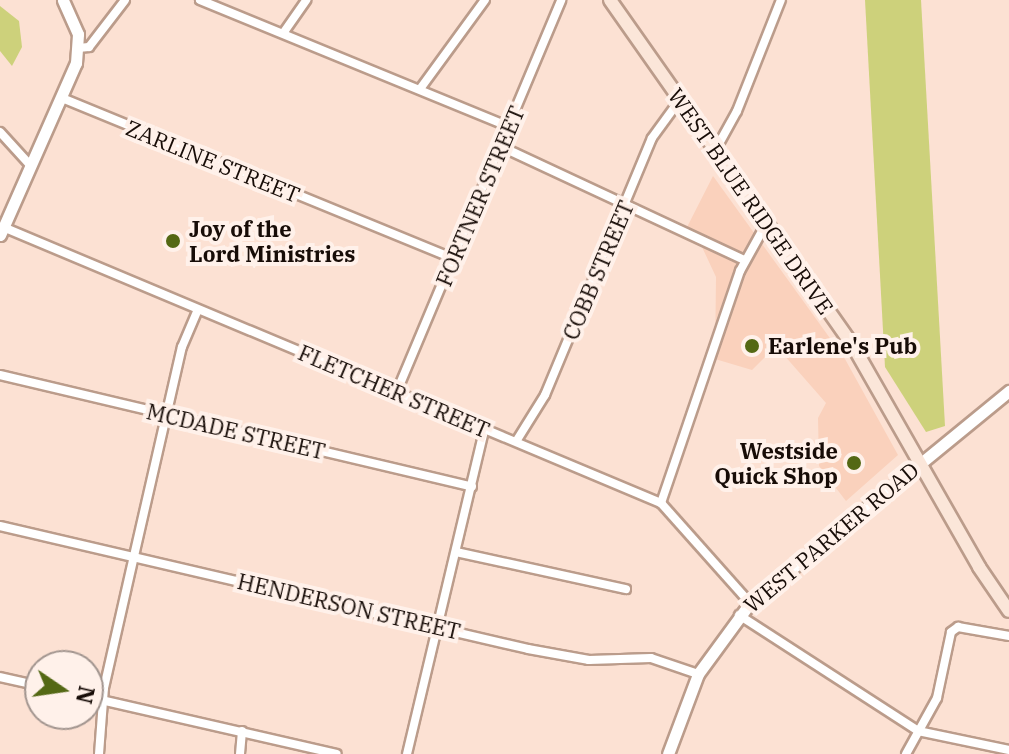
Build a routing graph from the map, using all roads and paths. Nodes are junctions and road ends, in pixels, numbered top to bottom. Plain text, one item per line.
1 (63, 0) edge
2 (125, 0) edge
3 (200, 0) edge
4 (306, 0) edge
5 (485, 0) edge
6 (561, 0) edge
7 (610, 0) edge
8 (781, 0) edge
9 (284, 32) junction
10 (78, 48) junction
11 (420, 89) junction
12 (62, 98) junction
13 (679, 101) junction
14 (510, 127) junction
15 (0, 132) edge
16 (502, 147) junction
17 (716, 149) junction
18 (30, 165) junction
19 (625, 205) junction
20 (767, 222) junction
21 (2, 231) edge
22 (454, 259) junction
23 (744, 260) junction
24 (197, 311) junction
25 (0, 375) edge
26 (397, 391) junction
27 (1007, 398) edge
28 (167, 415) junction
29 (484, 430) junction
30 (517, 440) junction
31 (922, 460) junction
32 (472, 487) junction
33 (661, 503) junction
34 (0, 526) edge
35 (456, 552) junction
36 (134, 556) junction
37 (626, 589) dead end
38 (750, 603) junction
39 (1009, 611) edge
40 (739, 615) junction
41 (439, 627) junction
42 (1009, 636) edge
43 (698, 674) junction
44 (0, 677) edge
45 (24, 682) edge
46 (104, 695) edge
47 (104, 700) edge
48 (101, 730) edge
49 (242, 731) junction
50 (918, 731) junction
51 (1009, 750) edge
52 (99, 754) edge
53 (240, 754) edge
54 (337, 754) edge
55 (407, 754) edge
56 (668, 754) edge
57 (906, 754) edge

1 - 10 street
2 - 10 street
3 - 9 street
4 - 9 street
5 - 11 street
6 - 14 street, FORTNER STREET
7 - 13 main road, WEST BLUE RIDGE DRIVE
8 - 17 street
9 - 11 street
10 - 12 street
11 - 14 street
12 - 18 street
12 - 22 street, ZARLINE STREET
13 - 17 main road, WEST BLUE RIDGE DRIVE
13 - 19 street, COBB STREET
14 - 16 street, FORTNER STREET
15 - 18 street
16 - 19 street
16 - 22 street, FORTNER STREET
17 - 20 main road, WEST BLUE RIDGE DRIVE
18 - 21 street
19 - 23 street
19 - 30 street, COBB STREET
20 - 23 street
20 - 31 main road, WEST BLUE RIDGE DRIVE
21 - 24 street, FLETCHER STREET
22 - 26 street, FORTNER STREET
23 - 33 street
24 - 26 street, FLETCHER STREET
24 - 28 street
25 - 28 street, MCDADE STREET
26 - 29 street, FLETCHER STREET
27 - 31 street, WEST PARKER ROAD
28 - 32 street, MCDADE STREET
28 - 36 street
29 - 30 street, FLETCHER STREET
29 - 32 street
30 - 33 street, FLETCHER STREET
31 - 38 street, WEST PARKER ROAD
31 - 39 main road, WEST BLUE RIDGE DRIVE
32 - 35 street
33 - 38 street, FLETCHER STREET
34 - 36 street, HENDERSON STREET
35 - 37 street
35 - 41 street
36 - 41 street, HENDERSON STREET
36 - 46 street
38 - 40 street, WEST PARKER ROAD
40 - 43 street, WEST PARKER ROAD
40 - 50 street
41 - 43 street, HENDERSON STREET
41 - 55 street
42 - 50 street
43 - 56 street, WEST PARKER ROAD
44 - 45 street
47 - 49 street
48 - 52 street
49 - 53 street
49 - 54 street
50 - 51 street
50 - 57 street

